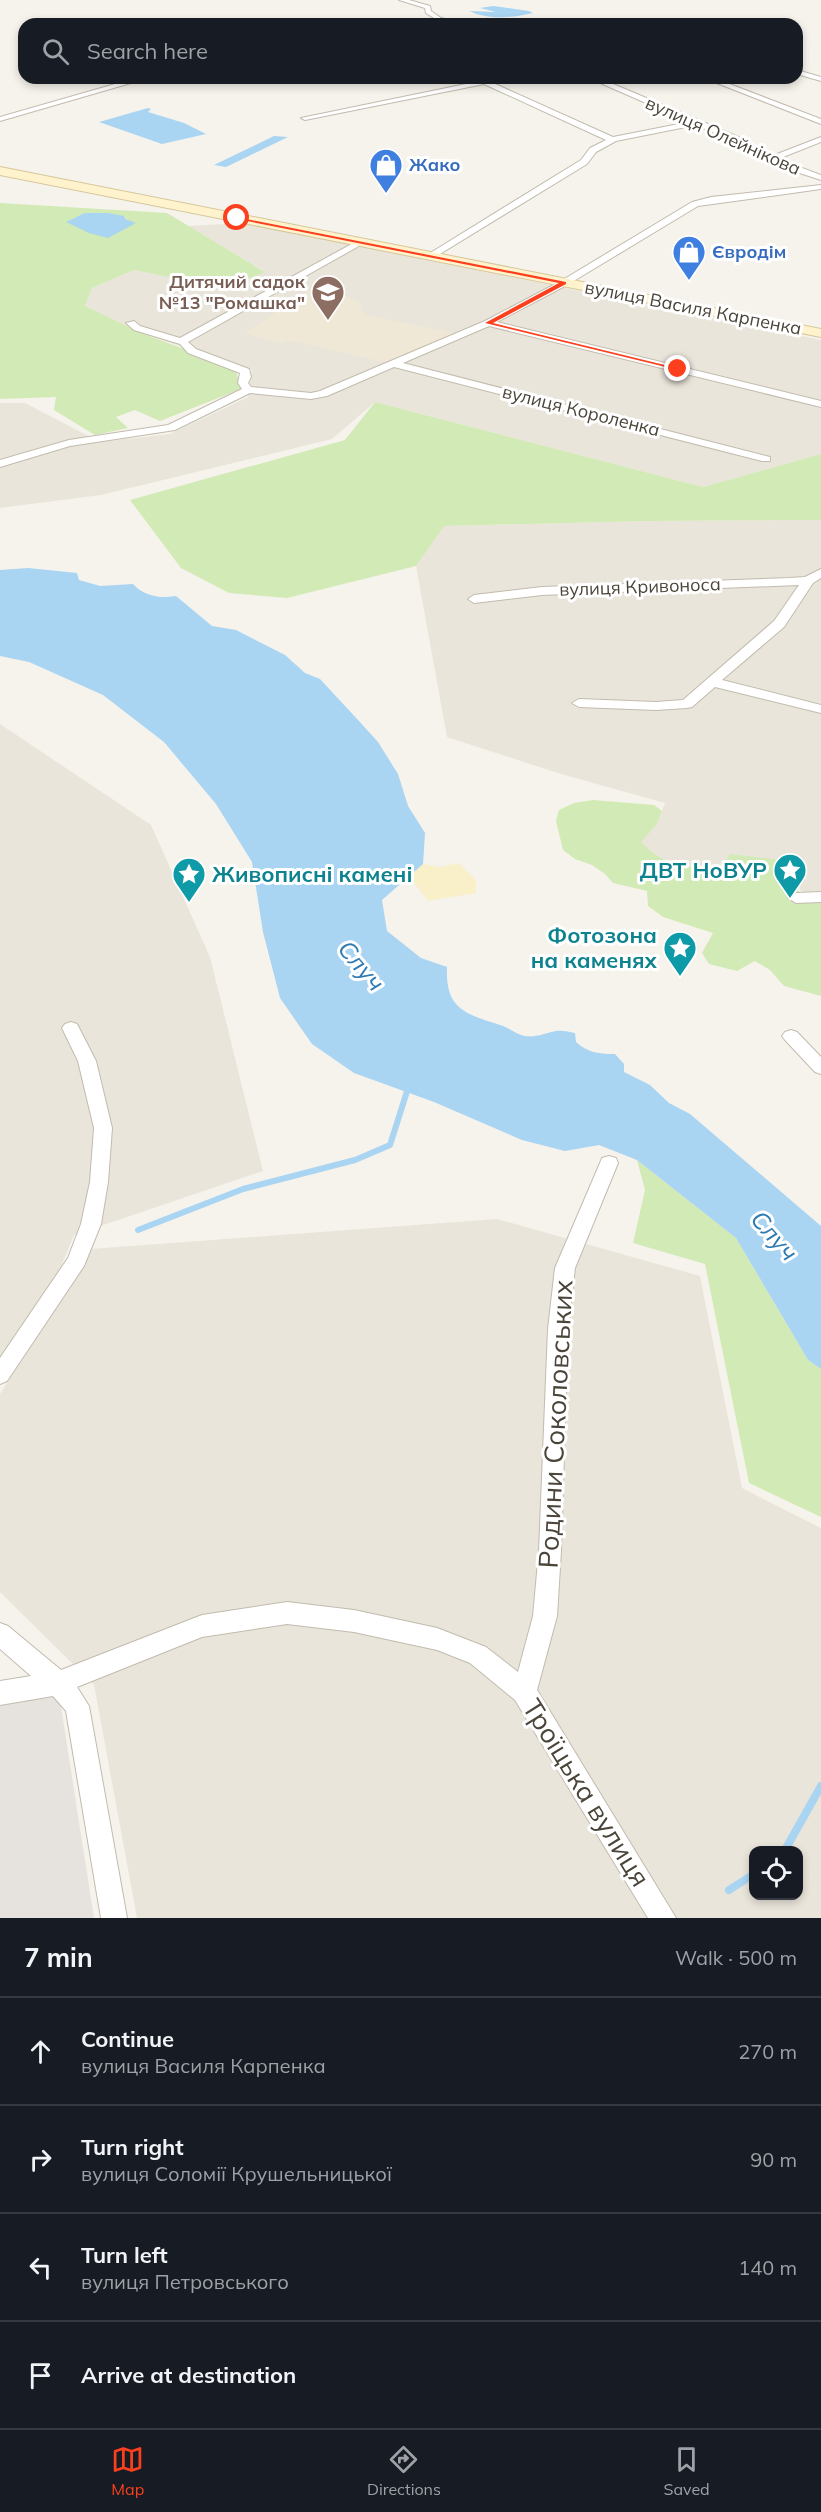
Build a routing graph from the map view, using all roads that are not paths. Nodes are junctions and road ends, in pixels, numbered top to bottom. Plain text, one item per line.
1 (402, 0) edge
2 (437, 18) edge
3 (803, 74) edge
4 (821, 79) edge
5 (123, 84) edge
6 (475, 84) edge
7 (489, 84) edge
8 (607, 84) edge
9 (723, 84) edge
10 (305, 118) dead end
11 (0, 119) edge
12 (821, 122) edge
13 (695, 123) junction
14 (821, 139) edge
15 (613, 140) junction
16 (771, 159) junction
17 (0, 171) edge
18 (821, 178) edge
19 (821, 187) edge
20 (362, 242) junction
21 (430, 257) junction
22 (564, 283) junction
23 (130, 323) dead end
24 (488, 323) junction
25 (821, 333) edge
26 (183, 342) junction
27 (395, 364) junction
28 (248, 390) junction
29 (821, 404) edge
30 (766, 459) dead end
31 (0, 464) edge
32 (821, 573) edge
33 (808, 580) junction
34 (474, 599) dead end
35 (712, 682) junction
36 (579, 704) dead end
37 (821, 709) edge
38 (821, 897) edge
39 (796, 898) dead end
40 (71, 1028) dead end
41 (791, 1036) dead end
42 (821, 1068) edge
43 (609, 1163) dead end
44 (0, 1375) edge
45 (0, 1635) edge
46 (58, 1683) junction
47 (524, 1692) junction
48 (0, 1693) edge
49 (114, 1918) edge
50 (663, 1918) edge

1 - 2 street
3 - 4 street
5 - 11 street
6 - 10 street
7 - 15 street
8 - 13 street, вулиця Олейнікова
9 - 12 street
13 - 15 street
13 - 16 street, вулиця Олейнікова
14 - 16 street
15 - 21 street
16 - 18 street, вулиця Олейнікова
17 - 20 street, вулиця Василя Карпенка
19 - 22 street, вулиця Василя Карпенка
20 - 21 street, вулиця Василя Карпенка
20 - 26 street
21 - 22 street, вулиця Василя Карпенка
22 - 24 street
22 - 25 street, вулиця Василя Карпенка
23 - 26 street
24 - 27 street
24 - 29 street
26 - 28 street
27 - 28 street
27 - 30 street, вулиця Короленка
28 - 31 street
32 - 33 street, вулиця Кривоноса
33 - 34 street, вулиця Кривоноса
33 - 35 street, вулиця Кривоноса
35 - 36 street, вулиця Кривоноса
35 - 37 street
38 - 39 street
40 - 44 street
41 - 42 street
43 - 47 street, Родини Соколовських
45 - 46 street
46 - 47 street, Троїцька вулиця
46 - 48 street, Троїцька вулиця
46 - 49 street
47 - 50 street, Троїцька вулиця

